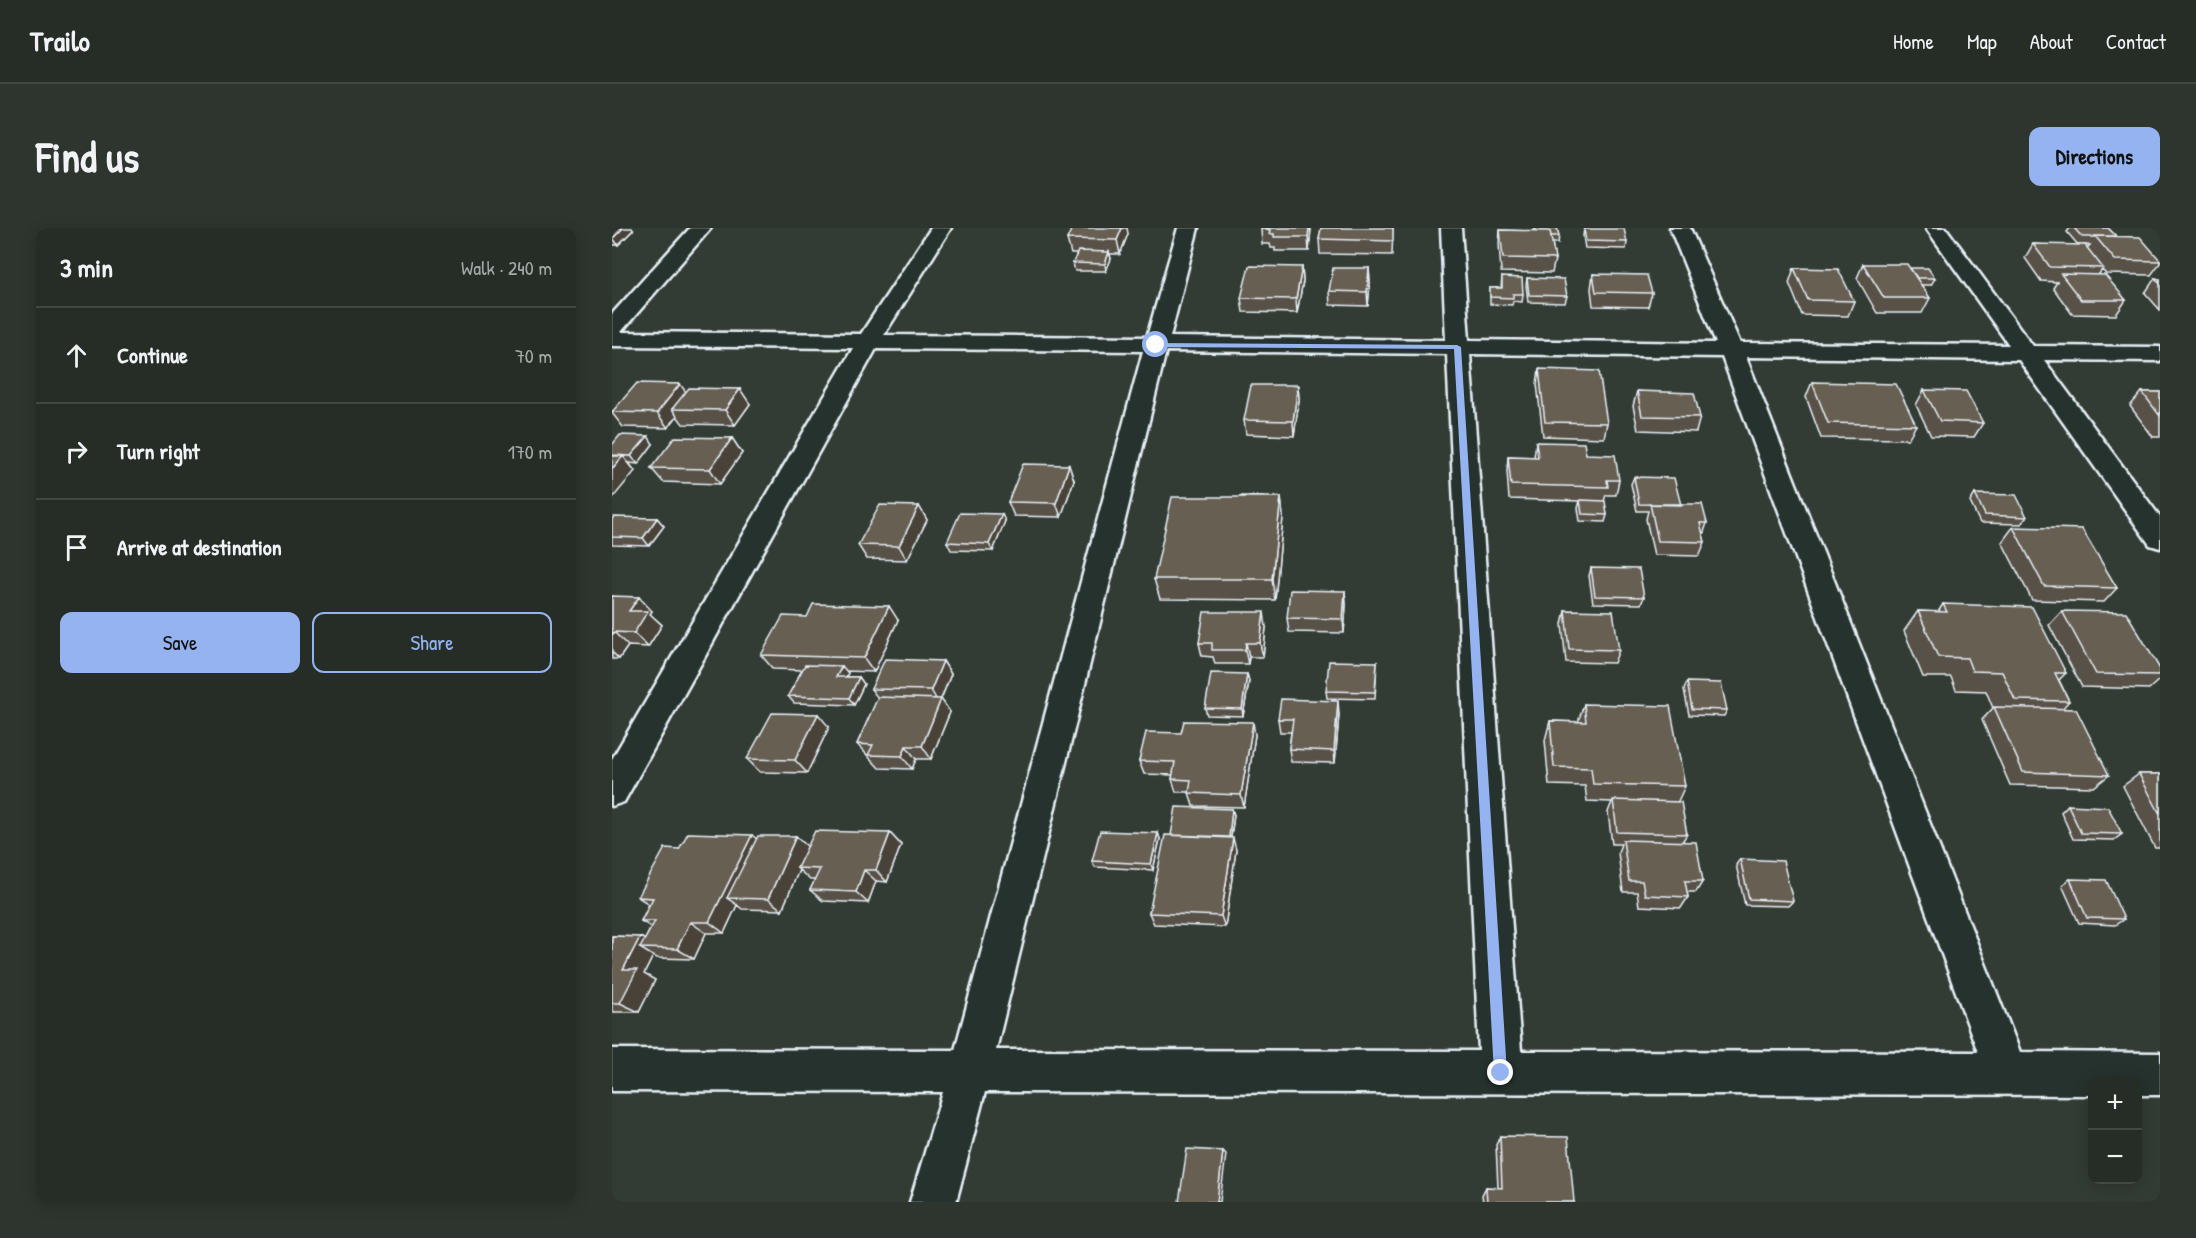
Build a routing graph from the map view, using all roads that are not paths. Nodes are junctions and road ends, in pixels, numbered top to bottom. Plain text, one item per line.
1 (701, 228) edge
2 (941, 228) edge
3 (1188, 228) edge
4 (1451, 228) edge
5 (1680, 228) edge
6 (1936, 228) edge
7 (612, 328) edge
8 (612, 339) edge
9 (868, 342) junction
10 (1156, 345) junction
11 (1457, 347) junction
12 (1731, 350) junction
13 (2027, 353) junction
14 (2160, 354) edge
15 (2160, 538) edge
16 (612, 791) edge
17 (612, 1070) edge
18 (970, 1071) junction
19 (1501, 1073) junction
20 (2007, 1074) junction
21 (2160, 1074) edge
22 (933, 1202) edge

1 - 7 street
2 - 9 street
3 - 10 street
4 - 11 street
5 - 12 street
6 - 13 street
8 - 9 street
9 - 10 street
9 - 16 street
10 - 11 street
10 - 18 street
11 - 12 street
11 - 19 street
12 - 13 street
12 - 20 street
13 - 14 street
13 - 15 street
17 - 18 street
18 - 19 street
18 - 22 street
19 - 20 street
20 - 21 street

